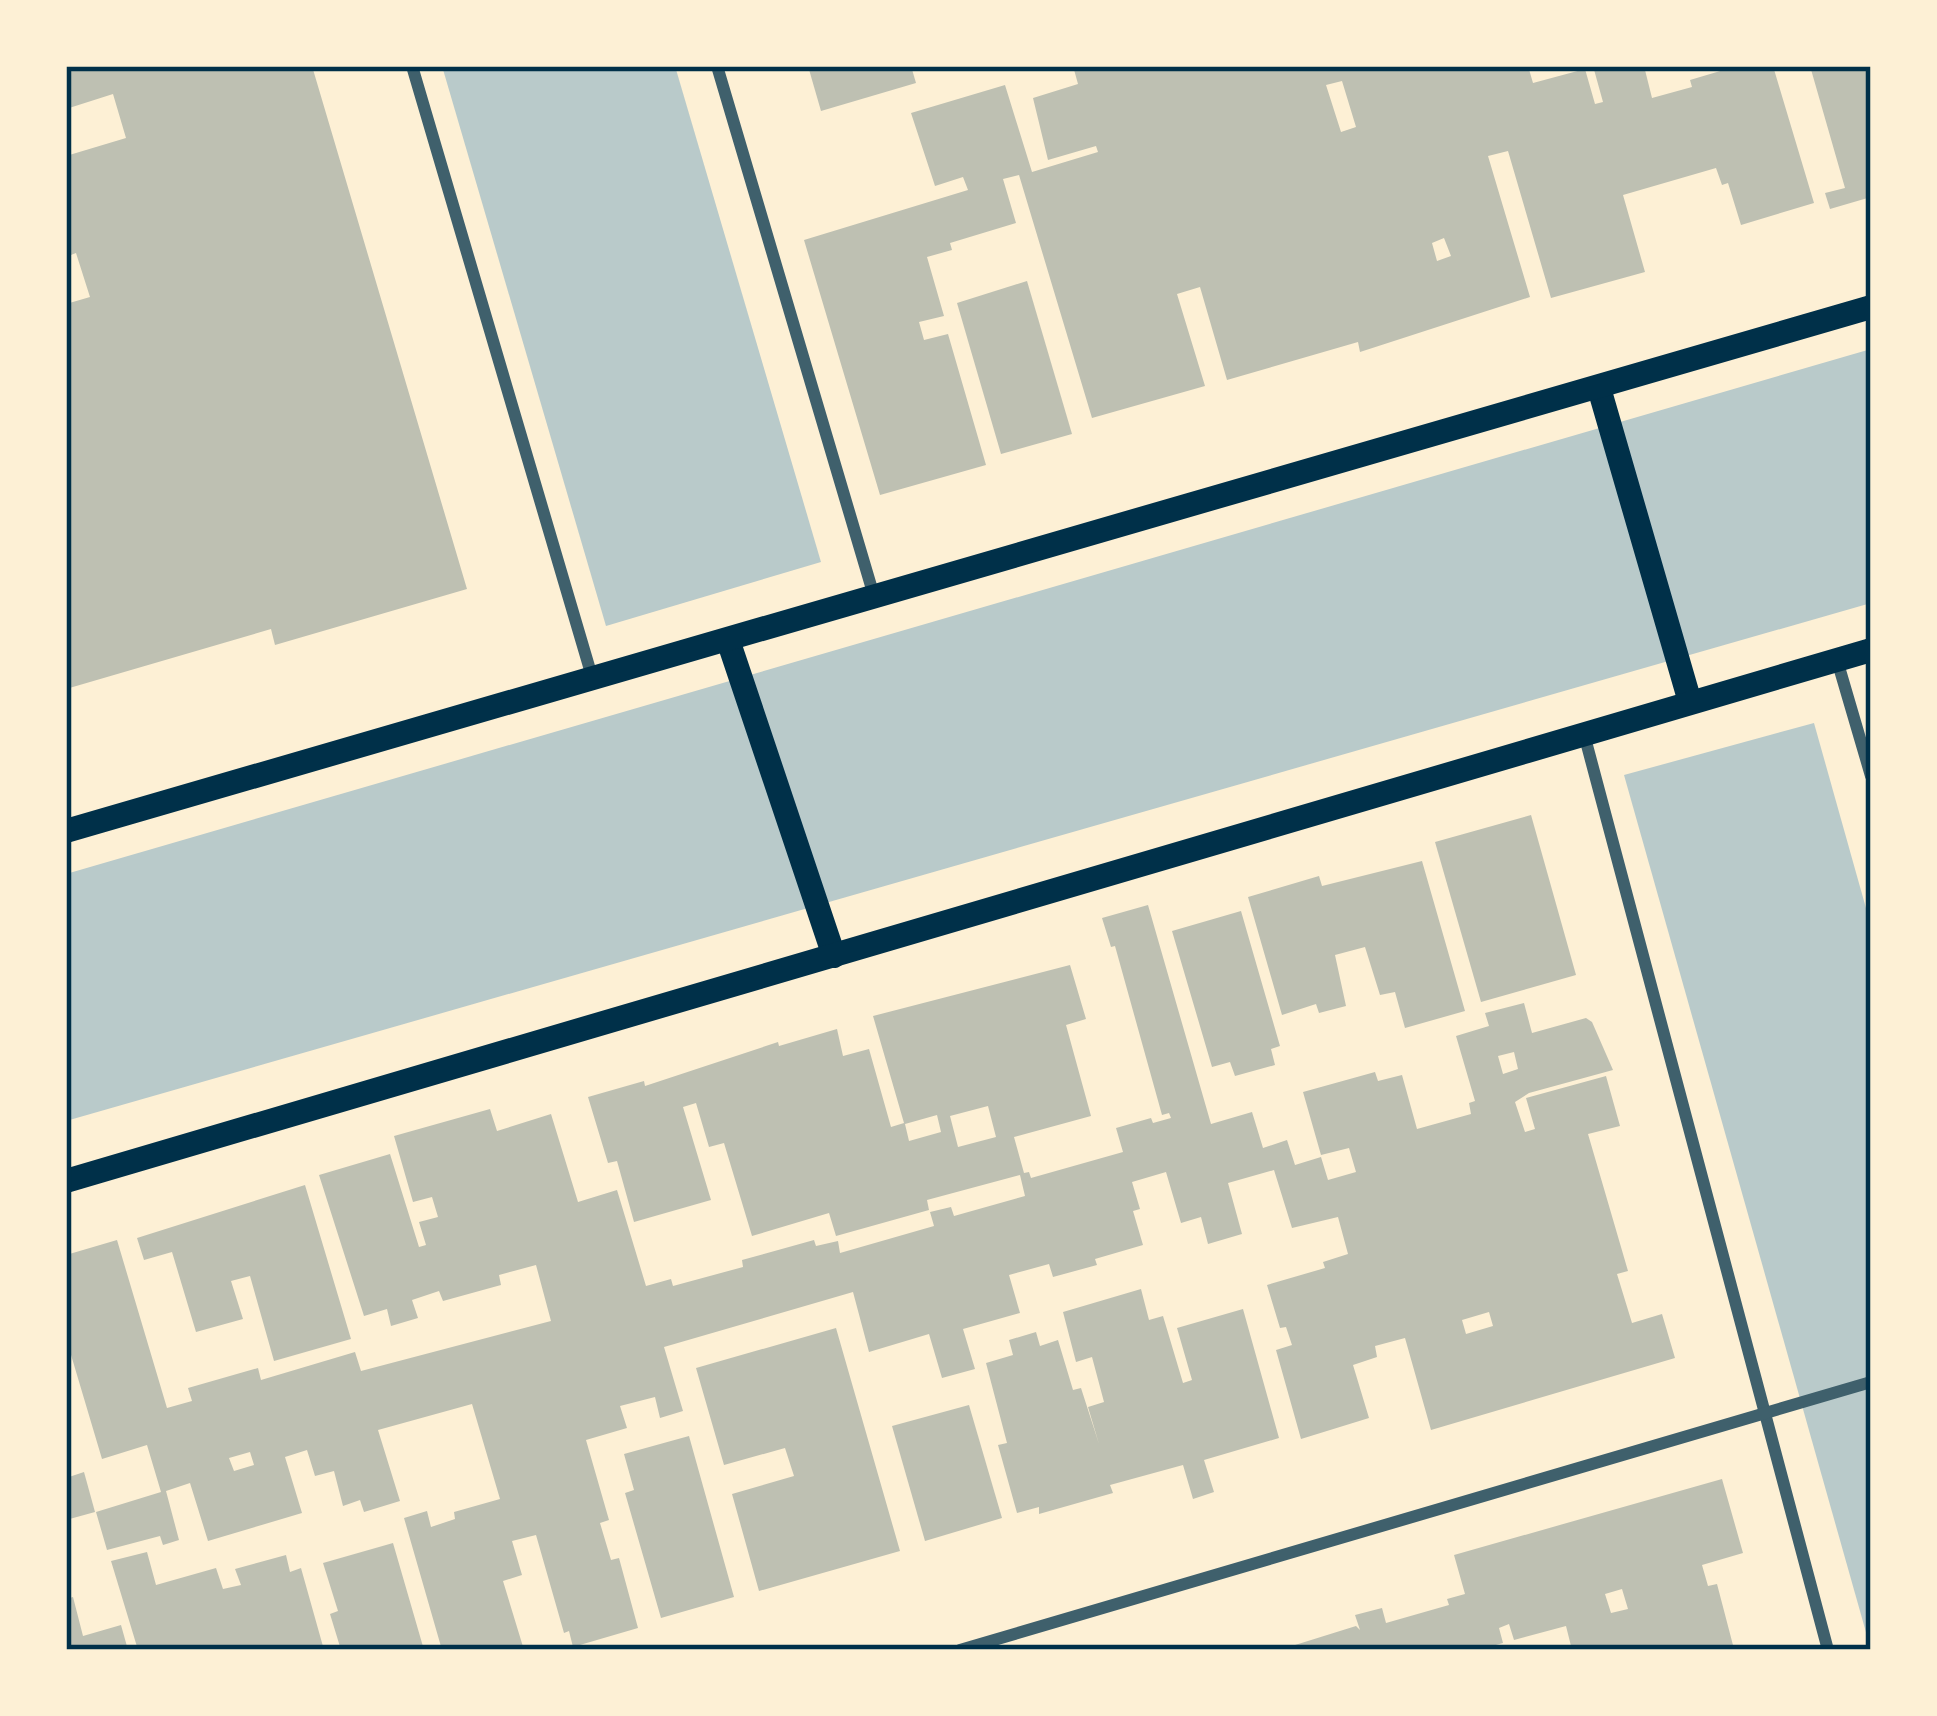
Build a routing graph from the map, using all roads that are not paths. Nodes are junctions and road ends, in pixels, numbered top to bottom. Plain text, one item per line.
1 (412, 66) edge
2 (717, 66) edge
3 (1871, 307) edge
4 (1599, 388) junction
5 (874, 597) junction
6 (728, 640) junction
7 (1871, 650) edge
8 (1837, 660) junction
9 (593, 680) junction
10 (1690, 702) junction
11 (1584, 733) junction
12 (1871, 776) edge
13 (66, 831) edge
14 (834, 956) junction
15 (66, 1181) edge
16 (1871, 1382) edge
17 (1762, 1415) junction
18 (959, 1650) edge
19 (1828, 1650) edge

1 - 9 street
2 - 5 street
3 - 4 main road
4 - 5 main road
4 - 10 main road
5 - 6 main road
6 - 9 main road
6 - 14 main road
7 - 8 main road
8 - 10 main road
8 - 12 street
9 - 13 main road
10 - 11 main road
11 - 14 main road
11 - 17 street
14 - 15 main road
16 - 17 street
17 - 18 street
17 - 19 street

